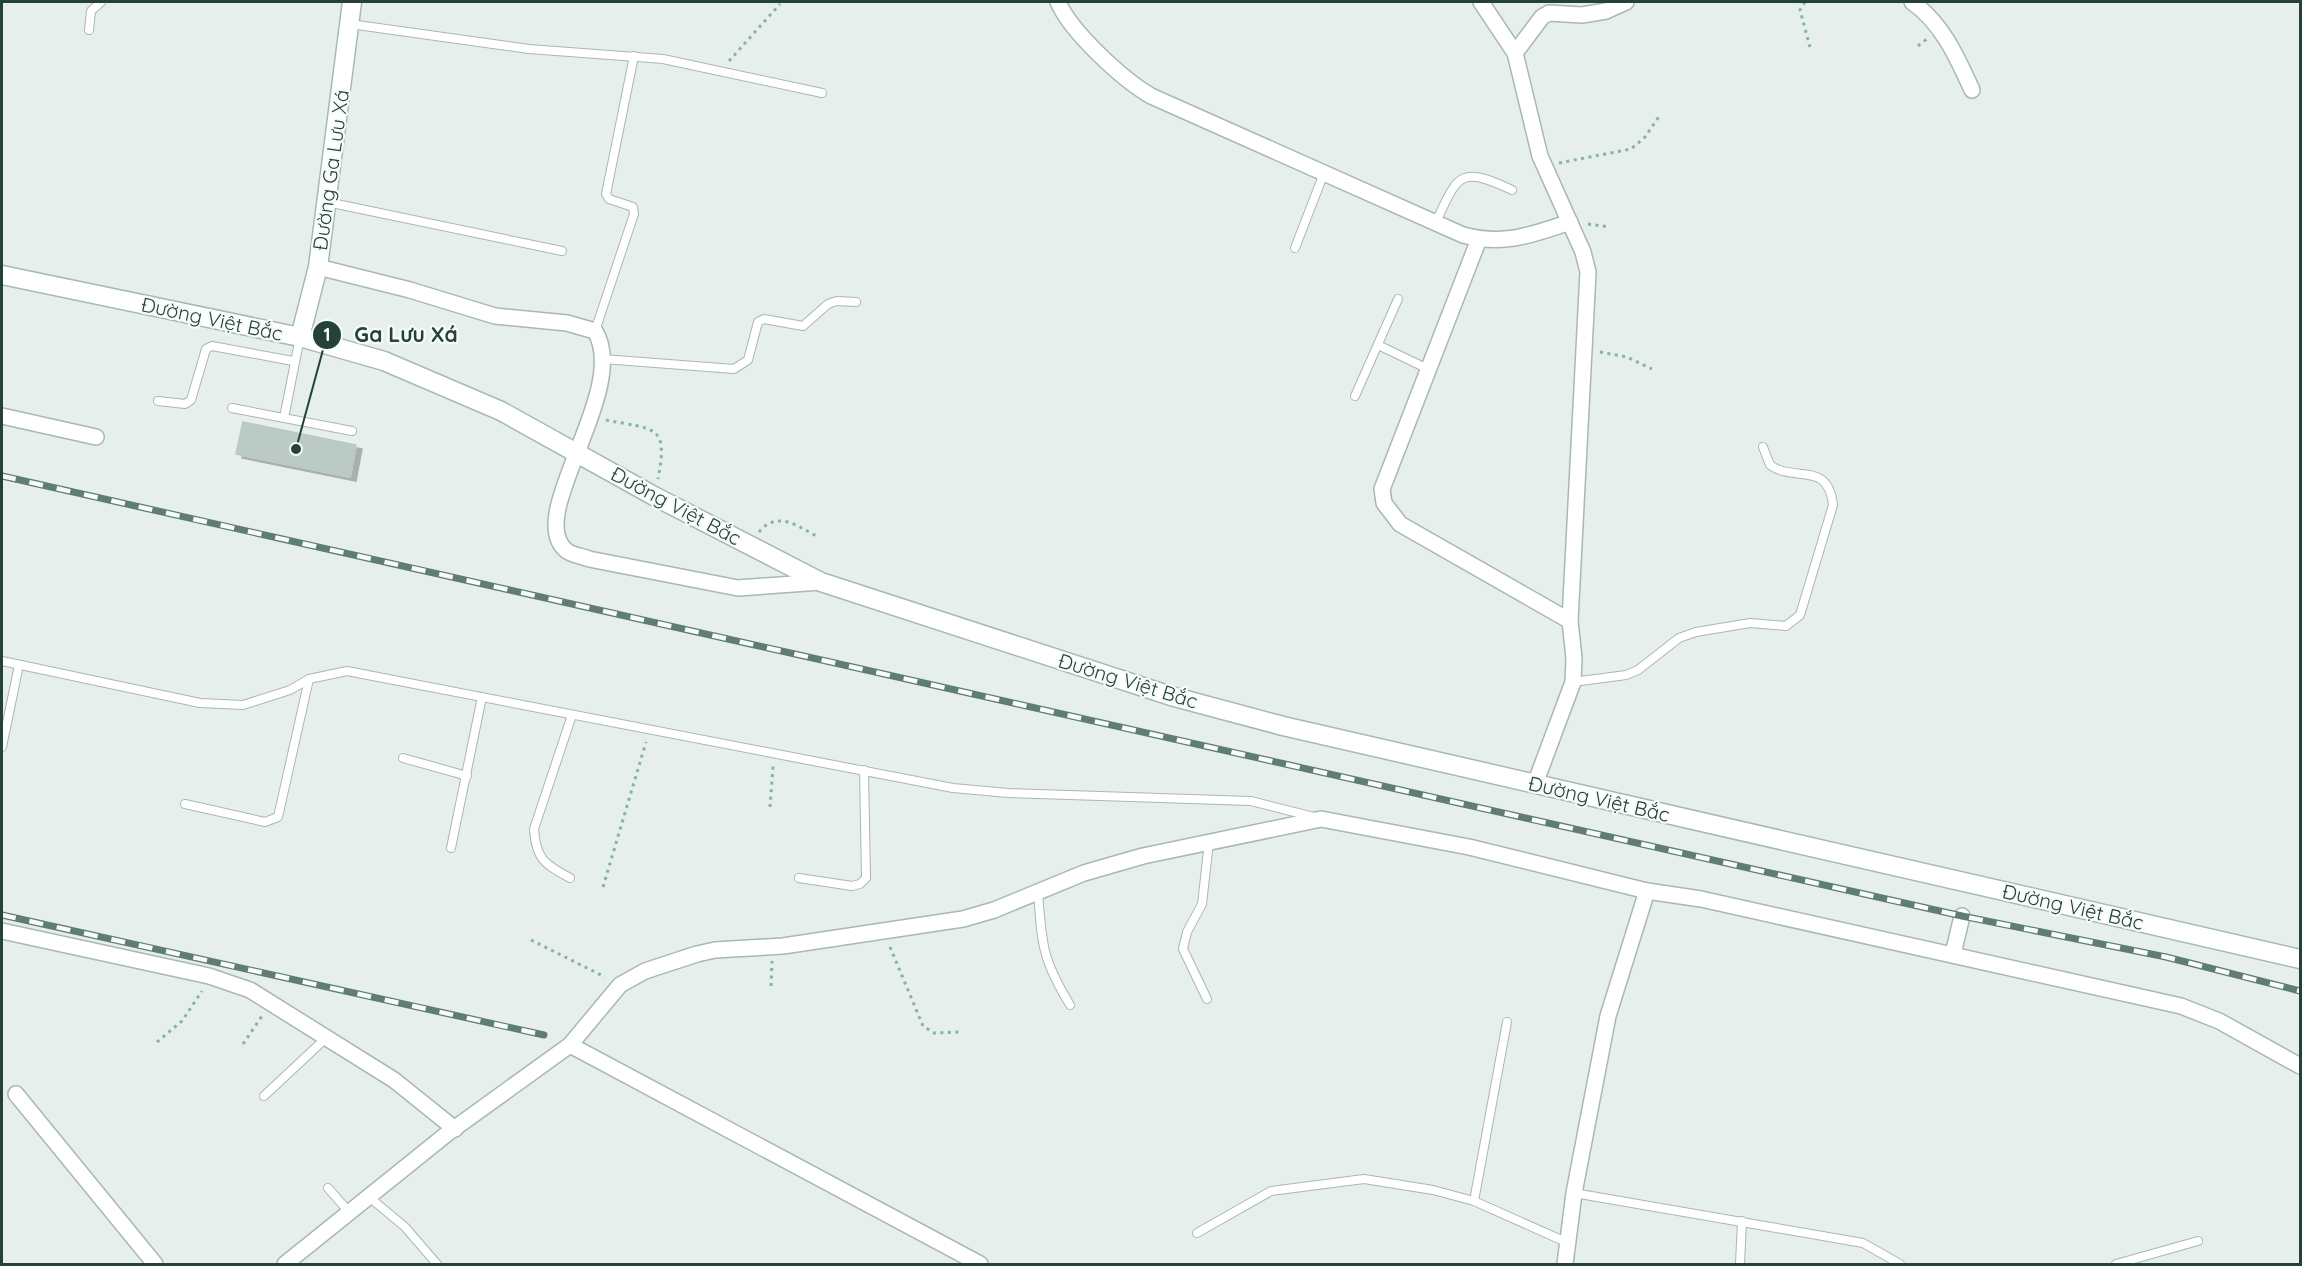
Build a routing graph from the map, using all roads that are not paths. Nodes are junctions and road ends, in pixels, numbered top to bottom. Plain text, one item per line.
1 (101, 2) edge
2 (352, 2) edge
3 (1058, 2) edge
4 (1482, 2) edge
5 (1626, 2) edge
6 (1912, 2) edge
7 (350, 24) junction
8 (89, 30) dead end
9 (1515, 53) junction
10 (634, 56) junction
11 (1972, 90) dead end
12 (822, 93) dead end
13 (1325, 171) junction
14 (1512, 190) dead end
15 (327, 202) junction
16 (1436, 222) junction
17 (1570, 222) junction
18 (1479, 239) junction
19 (1295, 248) dead end
20 (562, 251) dead end
21 (318, 267) junction
22 (2, 275) edge
23 (1398, 299) dead end
24 (856, 302) dead end
25 (595, 331) junction
26 (300, 337) junction
27 (1378, 345) junction
28 (603, 360) junction
29 (293, 361) junction
30 (1428, 369) junction
31 (1355, 396) dead end
32 (158, 401) dead end
33 (232, 408) dead end
34 (2, 416) edge
35 (284, 418) junction
36 (352, 431) dead end
37 (96, 437) dead end
38 (1763, 447) dead end
39 (578, 452) junction
40 (821, 582) junction
41 (1570, 621) junction
42 (2, 661) edge
43 (19, 665) junction
44 (309, 679) junction
45 (1573, 682) junction
46 (482, 697) junction
47 (572, 715) junction
48 (2, 747) edge
49 (404, 758) dead end
50 (864, 770) junction
51 (466, 776) junction
52 (1535, 784) junction
53 (185, 804) dead end
54 (1321, 819) junction
55 (1209, 842) junction
56 (451, 848) dead end
57 (570, 878) dead end
58 (799, 878) dead end
59 (1038, 891) junction
60 (1647, 891) junction
61 (1962, 916) dead end
62 (2, 932) edge
63 (1953, 954) junction
64 (2301, 959) edge
65 (1207, 999) dead end
66 (1071, 1005) dead end
67 (1507, 1023) dead end
68 (326, 1038) junction
69 (570, 1045) junction
70 (2301, 1066) edge
71 (16, 1094) dead end
72 (264, 1096) dead end
73 (455, 1129) junction
74 (328, 1188) dead end
75 (1574, 1192) junction
76 (369, 1197) junction
77 (1474, 1201) junction
78 (350, 1213) junction
79 (1742, 1221) junction
80 (1197, 1233) dead end
81 (2198, 1241) dead end
82 (1566, 1242) junction
83 (156, 1264) edge
84 (285, 1264) edge
85 (437, 1264) edge
86 (980, 1264) edge
87 (1565, 1264) edge
88 (1740, 1264) edge
89 (1900, 1264) edge
90 (2116, 1264) edge

1 - 8 lane
2 - 7 main road, Đường Ga Lưu Xá
3 - 13 street
4 - 9 street
5 - 9 street
6 - 11 street
7 - 10 lane
7 - 15 main road, Đường Ga Lưu Xá
9 - 17 street
10 - 12 lane
10 - 25 lane
13 - 16 street
13 - 19 lane
14 - 16 lane
15 - 20 lane
15 - 21 main road, Đường Ga Lưu Xá
16 - 18 street
17 - 18 street
17 - 41 street
18 - 30 street
21 - 25 street
21 - 26 main road, Đường Ga Lưu Xá
22 - 26 main road, Đường Việt Bắc
23 - 27 lane
24 - 28 lane
25 - 28 street
26 - 29 lane
26 - 39 main road, Đường Việt Bắc
27 - 30 lane
27 - 31 lane
28 - 39 street
29 - 32 lane
29 - 35 lane
30 - 41 street
33 - 35 lane
34 - 37 street
35 - 36 lane
38 - 45 lane
39 - 40 main road, Đường Việt Bắc
39 - 40 street
40 - 52 main road, Đường Việt Bắc
41 - 45 street
42 - 43 lane
43 - 44 lane
43 - 48 lane
44 - 46 lane
44 - 53 lane
45 - 52 street
46 - 47 lane
46 - 51 lane
47 - 50 lane
47 - 57 lane
49 - 51 lane
50 - 54 lane
50 - 58 lane
51 - 56 lane
52 - 64 main road, Đường Việt Bắc
54 - 55 street
54 - 60 street
55 - 59 street
55 - 65 lane
59 - 66 lane
59 - 69 street
60 - 63 street
60 - 75 street
61 - 63 street
62 - 68 street
63 - 70 street
67 - 77 lane
68 - 72 lane
68 - 73 street
69 - 73 street
69 - 86 street
71 - 83 street
73 - 76 street
74 - 78 lane
75 - 79 lane
75 - 82 street
76 - 78 street
76 - 85 lane
77 - 80 lane
77 - 82 lane
78 - 84 street
79 - 88 lane
79 - 89 lane
81 - 90 lane
82 - 87 street

